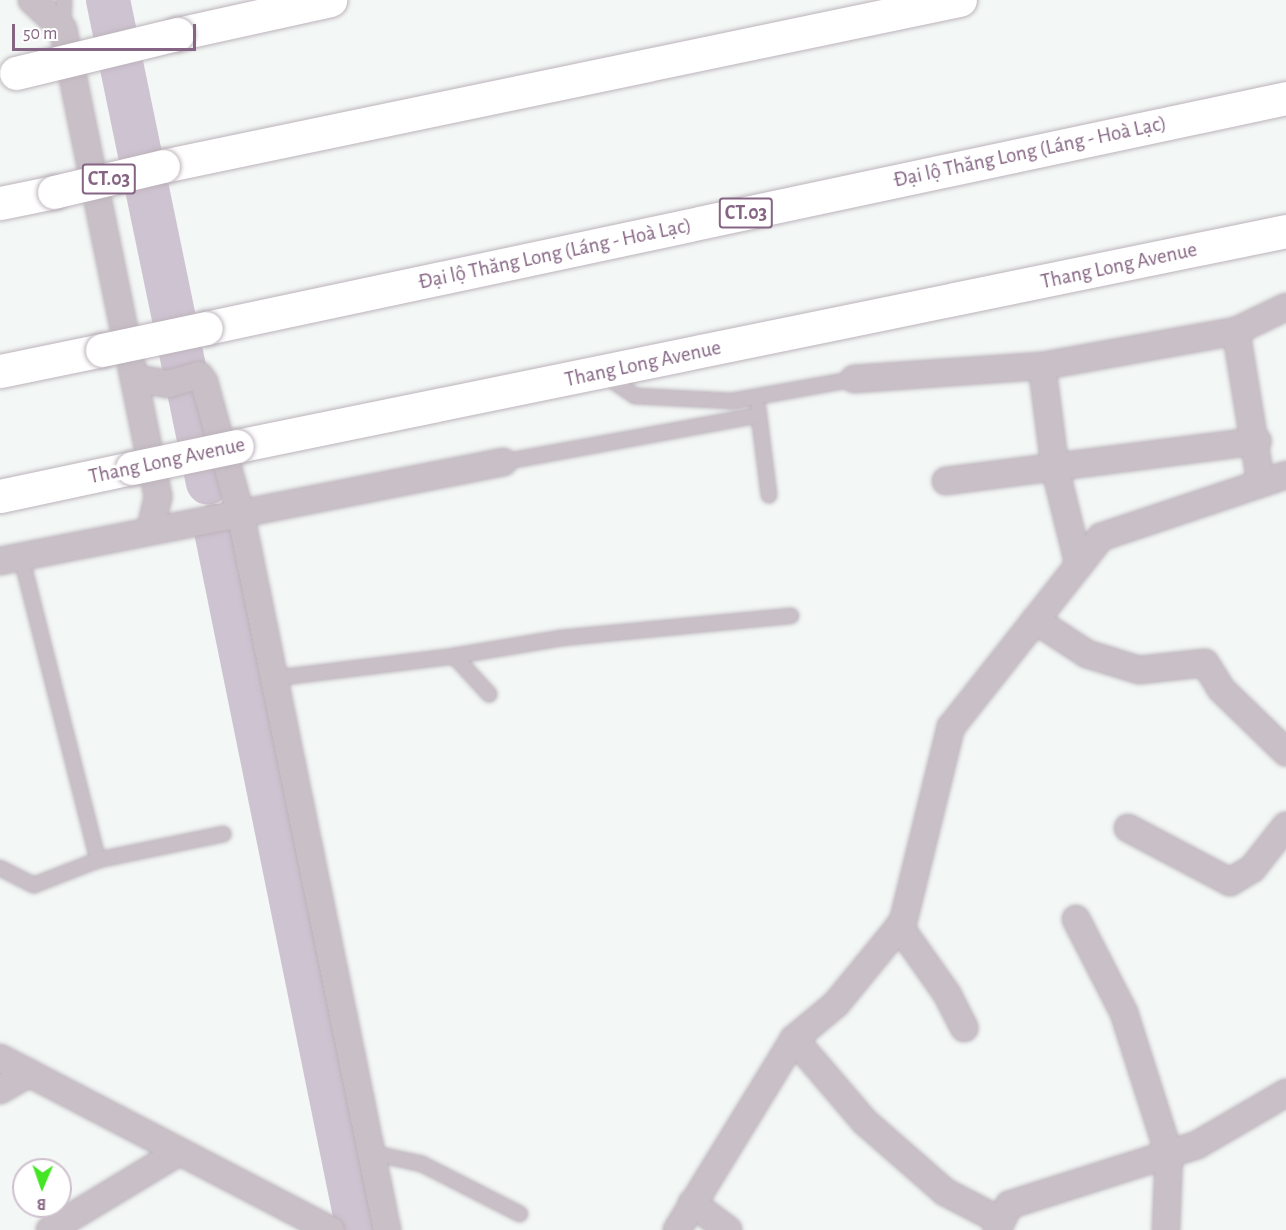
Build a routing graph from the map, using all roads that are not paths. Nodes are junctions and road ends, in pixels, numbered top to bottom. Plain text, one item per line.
1 (32, 0) edge
2 (64, 0) edge
3 (330, 0) edge
4 (960, 0) edge
5 (63, 29) junction
6 (8, 75) edge
7 (1286, 98) edge
8 (0, 203) edge
9 (1286, 231) edge
10 (1286, 307) edge
11 (1236, 331) junction
12 (1042, 366) junction
13 (0, 371) edge
14 (599, 373) junction
15 (134, 378) junction
16 (854, 379) joint
17 (757, 396) junction
18 (759, 415) junction
19 (1257, 441) junction
20 (503, 462) joint
21 (1054, 468) junction
22 (1286, 475) edge
23 (946, 482) dead end
24 (1261, 483) junction
25 (769, 495) dead end
26 (0, 496) edge
27 (240, 512) junction
28 (151, 528) junction
29 (11, 559) edge
30 (1079, 565) junction
31 (791, 616) dead end
32 (1035, 620) junction
33 (454, 656) junction
34 (276, 678) junction
35 (489, 693) dead end
36 (1286, 752) edge
37 (1286, 826) edge
38 (1128, 828) dead end
39 (223, 834) dead end
40 (98, 860) junction
41 (0, 868) edge
42 (1076, 919) dead end
43 (899, 926) junction
44 (964, 1028) dead end
45 (794, 1039) junction
46 (0, 1058) edge
47 (29, 1073) junction
48 (0, 1090) edge
49 (1286, 1093) edge
50 (179, 1152) junction
51 (372, 1152) junction
52 (1169, 1154) junction
53 (692, 1203) junction
54 (520, 1214) dead end
55 (297, 1222) edge
56 (999, 1225) edge
57 (50, 1230) edge
58 (331, 1230) edge
59 (387, 1230) edge
60 (677, 1230) edge
61 (728, 1230) edge
62 (1166, 1230) edge

1 - 5 street
2 - 5 lane
3 - 6 main road, bridge
4 - 8 main road, CT.03, bridge
5 - 15 street
7 - 13 main road, Đại lộ Thăng Long (Láng - Hoà Lạc) / CT.03, bridge
9 - 14 main road, Thang Long Avenue
10 - 11 street
11 - 12 street
11 - 19 street
12 - 16 street
12 - 21 street
14 - 17 lane
14 - 26 main road, Thang Long Avenue, bridge
15 - 27 street
15 - 28 street
16 - 17 lane
17 - 18 lane
18 - 20 lane
18 - 25 lane
19 - 21 street
19 - 24 street
20 - 27 street
21 - 23 street
21 - 30 street
22 - 24 street
24 - 30 street
27 - 28 street
27 - 34 street
28 - 29 street
29 - 40 lane
30 - 32 street
31 - 33 lane
32 - 36 street
32 - 43 street
33 - 34 lane
33 - 35 lane
34 - 51 street
37 - 38 street
39 - 40 lane
40 - 41 lane
42 - 52 street
43 - 44 street
43 - 45 street
45 - 53 street
45 - 56 street
46 - 47 street
47 - 48 street
47 - 50 street
49 - 52 street
50 - 55 street
50 - 57 street
51 - 54 lane
51 - 59 street
52 - 56 street
52 - 62 street
53 - 60 street
53 - 61 street
55 - 58 street

